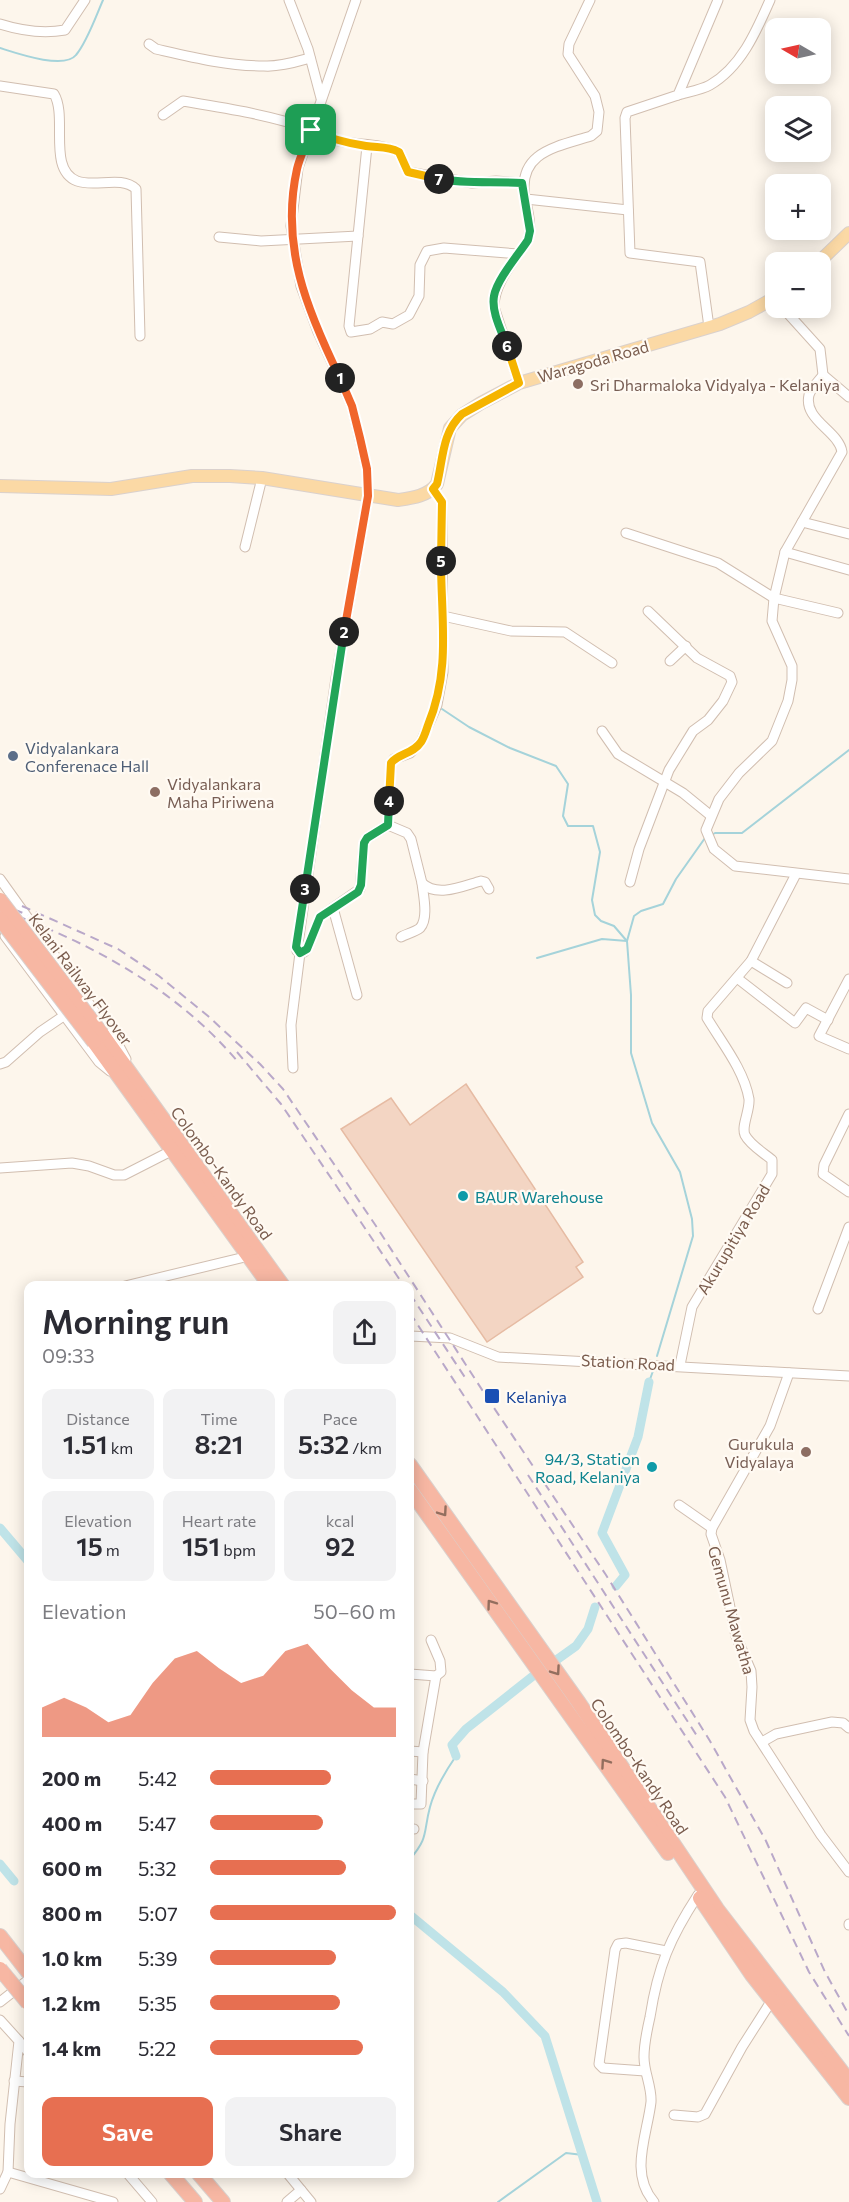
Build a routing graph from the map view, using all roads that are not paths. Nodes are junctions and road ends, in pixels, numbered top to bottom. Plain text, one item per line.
1 (85, 0) edge
2 (289, 0) edge
3 (356, 0) edge
4 (590, 0) edge
5 (718, 0) edge
6 (770, 0) edge
7 (0, 24) edge
8 (149, 44) dead end
9 (310, 58) junction
10 (0, 86) edge
11 (678, 95) junction
12 (321, 98) junction
13 (163, 115) dead end
14 (311, 130) junction
15 (367, 146) junction
16 (522, 183) junction
17 (526, 200) junction
18 (628, 210) junction
19 (358, 236) junction
20 (219, 237) dead end
21 (291, 238) junction
22 (847, 238) edge
23 (831, 252) edge
24 (518, 255) junction
25 (765, 305) edge
26 (793, 318) edge
27 (709, 327) junction
28 (140, 336) dead end
29 (823, 375) junction
30 (519, 383) junction
31 (849, 397) edge
32 (844, 461) edge
33 (262, 478) junction
34 (0, 486) edge
35 (433, 489) junction
36 (368, 496) junction
37 (802, 522) junction
38 (626, 533) dead end
39 (849, 534) edge
40 (245, 547) dead end
41 (785, 552) junction
42 (849, 570) edge
43 (774, 598) junction
44 (648, 611) dead end
45 (838, 613) dead end
46 (443, 616) junction
47 (686, 646) junction
48 (670, 661) dead end
49 (612, 663) dead end
50 (603, 731) dead end
51 (663, 782) junction
52 (710, 815) junction
53 (388, 825) junction
54 (796, 874) junction
55 (0, 879) edge
56 (849, 879) edge
57 (422, 882) junction
58 (630, 882) dead end
59 (489, 889) dead end
60 (0, 900) edge
61 (333, 908) junction
62 (0, 919) edge
63 (0, 929) edge
64 (401, 937) dead end
65 (300, 953) junction
66 (752, 960) junction
67 (57, 962) junction
68 (737, 978) junction
69 (36, 979) junction
70 (849, 979) edge
71 (787, 983) dead end
72 (357, 995) dead end
73 (65, 1015) junction
74 (828, 1020) junction
75 (98, 1038) junction
76 (849, 1049) edge
77 (0, 1064) edge
78 (293, 1068) dead end
79 (131, 1081) junction
80 (849, 1114) edge
81 (173, 1150) junction
82 (0, 1168) edge
83 (849, 1192) edge
84 (849, 1227) edge
85 (249, 1256) junction
86 (146, 1281) edge
87 (266, 1281) edge
88 (279, 1281) edge
89 (818, 1309) dead end
90 (414, 1336) edge
91 (680, 1365) junction
92 (789, 1373) junction
93 (849, 1376) edge
94 (414, 1477) edge
95 (414, 1496) edge
96 (679, 1505) dead end
97 (712, 1528) junction
98 (431, 1640) dead end
99 (414, 1674) edge
100 (436, 1676) junction
101 (849, 1728) edge
102 (762, 1742) junction
103 (414, 1751) edge
104 (423, 1752) junction
105 (414, 1780) edge
106 (423, 1781) junction
107 (414, 1804) edge
108 (849, 1872) edge
109 (698, 1895) junction
110 (0, 1936) edge
111 (666, 1951) junction
112 (24, 1967) edge
113 (0, 1969) edge
114 (24, 1983) edge
115 (24, 1998) edge
116 (772, 2000) junction
117 (0, 2002) edge
118 (0, 2020) edge
119 (19, 2041) junction
120 (24, 2047) edge
121 (645, 2071) junction
122 (14, 2081) junction
123 (849, 2081) edge
124 (24, 2082) edge
125 (849, 2098) edge
126 (674, 2115) dead end
127 (8, 2172) junction
128 (24, 2177) edge
129 (29, 2178) edge
130 (131, 2178) edge
131 (174, 2178) edge
132 (202, 2178) edge
133 (291, 2178) edge
134 (0, 2189) edge
135 (301, 2190) junction
136 (113, 2202) edge
137 (152, 2202) edge
138 (195, 2202) edge
139 (223, 2202) edge
140 (287, 2202) edge
141 (311, 2202) edge
142 (654, 2202) edge

1 - 7 street
2 - 9 street
3 - 12 street
4 - 16 street
5 - 11 street
6 - 11 street
8 - 9 street
9 - 12 street
10 - 28 street
11 - 18 street
12 - 14 street
13 - 14 street
14 - 15 street
14 - 21 street
15 - 16 street
15 - 19 street
16 - 17 street
17 - 18 street
17 - 24 street
18 - 27 street
19 - 21 street
19 - 24 street
20 - 21 street
21 - 36 street
22 - 23 main road
24 - 30 street
25 - 27 main road, Waragoda Road
26 - 29 street
27 - 30 main road, Waragoda Road
29 - 31 street
29 - 32 street
30 - 35 main road, Waragoda Road
32 - 37 street
33 - 34 main road
33 - 36 main road
33 - 40 street
35 - 36 main road
35 - 46 street
36 - 65 street
37 - 39 street
37 - 41 street
38 - 43 street
41 - 42 street
41 - 43 street
43 - 45 street
43 - 52 street
44 - 47 street
46 - 49 street
46 - 53 street
47 - 48 street
47 - 51 street
50 - 51 street
51 - 52 street
51 - 58 street
52 - 54 street
53 - 57 street
53 - 61 street
54 - 56 street
54 - 66 street, Akurupitiya Road
55 - 67 street
57 - 59 street
57 - 64 street
60 - 75 highway, Kelani Railway Flyover, bridge
61 - 65 street
61 - 72 street
62 - 75 highway, Kelani Railway Flyover, bridge
63 - 69 street
65 - 78 street
66 - 68 street, Akurupitiya Road
66 - 71 street
67 - 69 street
67 - 79 street
68 - 74 street
68 - 91 street, Akurupitiya Road
69 - 73 street
70 - 74 street
73 - 77 street
73 - 79 street
74 - 76 street
75 - 79 highway, Kelani Railway Flyover
79 - 81 highway, Colombo-Kandy Road
79 - 88 highway, Colombo-Kandy Road
80 - 83 street
81 - 82 street
81 - 85 highway, Colombo-Kandy Road
84 - 89 street
85 - 86 street
85 - 87 highway, Colombo-Kandy Road
90 - 91 street, Station Road
91 - 92 street, Station Road
92 - 93 street, Station Road
92 - 97 street, Gemunu Mawatha
94 -> 123 highway, Colombo-Kandy Road
109 -> 95 highway, Colombo-Kandy Road
96 - 97 street
97 - 102 street, Gemunu Mawatha
98 - 100 street
99 - 100 street
100 - 104 street
101 - 102 street
102 - 108 street, Gemunu Mawatha
103 - 104 street
104 - 106 street
105 - 106 street
106 - 107 street
109 - 111 street
109 - 116 highway, Colombo-Kandy Road
110 - 112 highway
111 - 121 street
111 - 121 street
113 - 115 highway, bridge
114 - 117 street
116 - 125 highway, Colombo-Kandy Road
116 - 126 street
118 - 119 street
119 - 120 street
119 - 122 street
121 - 142 street
122 - 124 street
122 - 127 street
127 - 128 street
127 - 134 street
129 - 136 street
130 - 137 street
131 - 138 highway
132 - 139 highway
133 - 135 street
135 - 140 street
135 - 141 street

